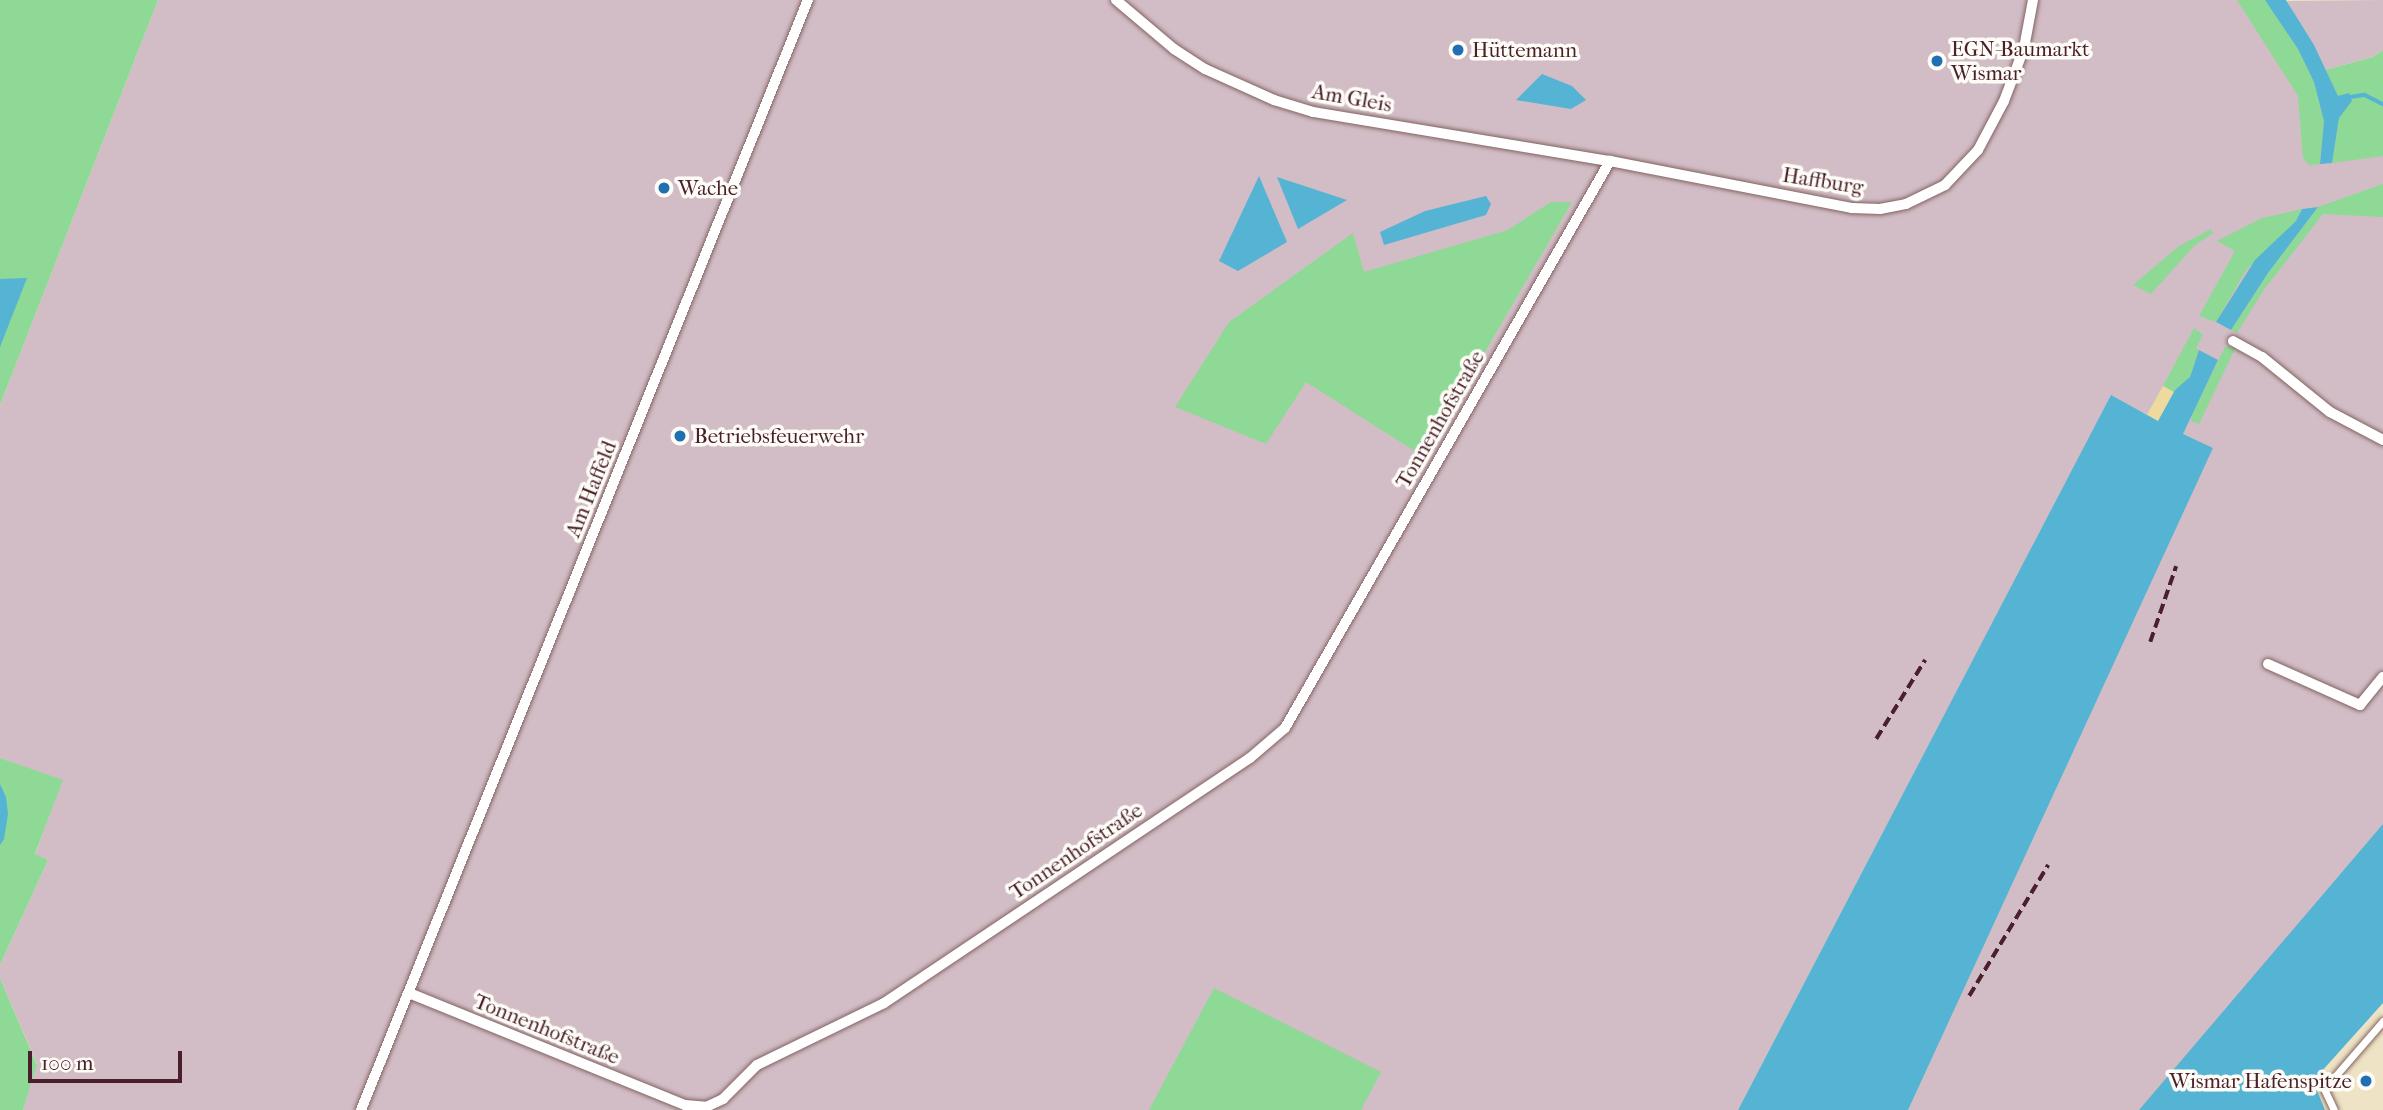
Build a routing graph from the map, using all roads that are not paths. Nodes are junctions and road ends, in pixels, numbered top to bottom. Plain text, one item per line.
1 (808, 0) edge
2 (1116, 0) edge
3 (2033, 0) edge
4 (1610, 161) junction
5 (2233, 341) dead end
6 (2383, 440) edge
7 (2268, 664) dead end
8 (2383, 677) edge
9 (409, 993) junction
10 (2383, 1021) edge
11 (361, 1110) edge
12 (2334, 1110) edge

1 - 9 street, Am Haffeld
2 - 4 street, Am Gleis
3 - 4 street, Haffburg
4 - 9 street, Tonnenhofstraße
5 - 6 street
7 - 8 street
9 - 11 street
10 - 12 street

